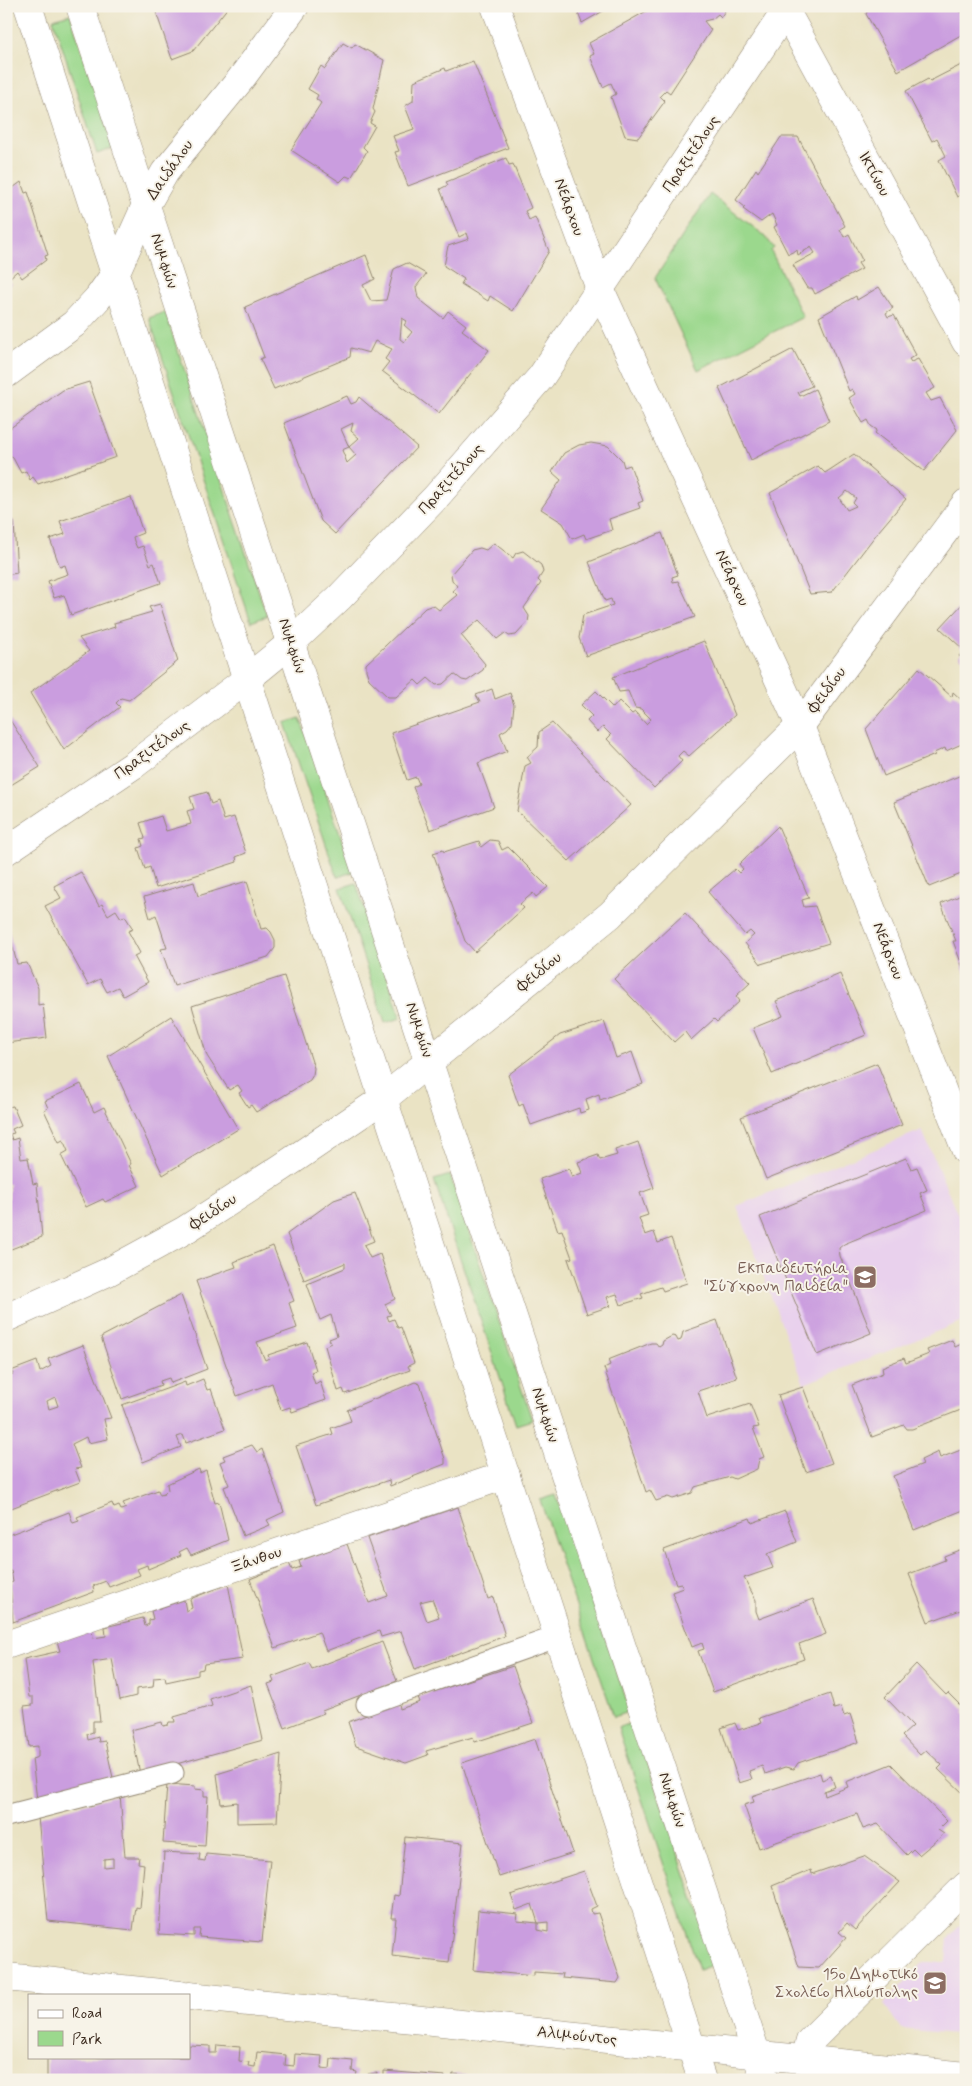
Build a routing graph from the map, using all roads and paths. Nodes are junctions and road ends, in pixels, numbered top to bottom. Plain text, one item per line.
1 (28, 6) edge
2 (80, 6) edge
3 (295, 6) edge
4 (495, 6) edge
5 (786, 8) edge
6 (146, 204) junction
7 (115, 274) junction
8 (600, 289) junction
9 (966, 342) edge
10 (6, 374) edge
11 (966, 503) edge
12 (290, 643) junction
13 (247, 679) junction
14 (800, 726) junction
15 (6, 850) edge
16 (429, 1060) junction
17 (383, 1099) junction
18 (966, 1151) edge
19 (6, 1318) edge
20 (506, 1475) junction
21 (558, 1636) junction
22 (6, 1645) edge
23 (366, 1704) dead end
24 (174, 1773) dead end
25 (6, 1816) edge
26 (966, 1886) edge
27 (6, 1977) edge
28 (170, 1994) edge
29 (190, 1996) edge
30 (692, 2047) junction
31 (756, 2054) junction
32 (805, 2059) junction
33 (966, 2076) edge
34 (702, 2080) edge
35 (765, 2080) edge

1 - 7 street
2 - 6 street, Νυμφών
3 - 6 street, Δαιδάλου
4 - 8 street, Νεάρχου
5 - 8 street, Πραξιτέλους
5 - 9 street, Ικτίνου
6 - 7 street, Δαιδάλου
6 - 12 street, Νυμφών
7 - 10 street, Δαιδάλου
7 - 13 street
8 - 12 street, Πραξιτέλους
8 - 14 street, Νεάρχου
11 - 14 street, Φειδίου
12 - 13 street, Πραξιτέλους
12 - 16 street, Νυμφών
13 - 15 street, Πραξιτέλους
13 - 17 street
14 - 16 street, Φειδίου
14 - 18 street, Νεάρχου
16 - 17 street, Φειδίου
16 - 31 street, Νυμφών
17 - 19 street, Φειδίου
17 - 20 street
20 - 21 street
20 - 22 street, Ξάνθου
21 - 23 lane
21 - 30 street
24 - 25 lane
26 - 32 street
27 - 28 street
29 - 30 street, Αλιμούντος
30 - 31 street, Αλιμούντος
30 - 34 street
31 - 32 street, Αλιμούντος
31 - 35 street, Νυμφών
32 - 33 street, Αλιμούντος

